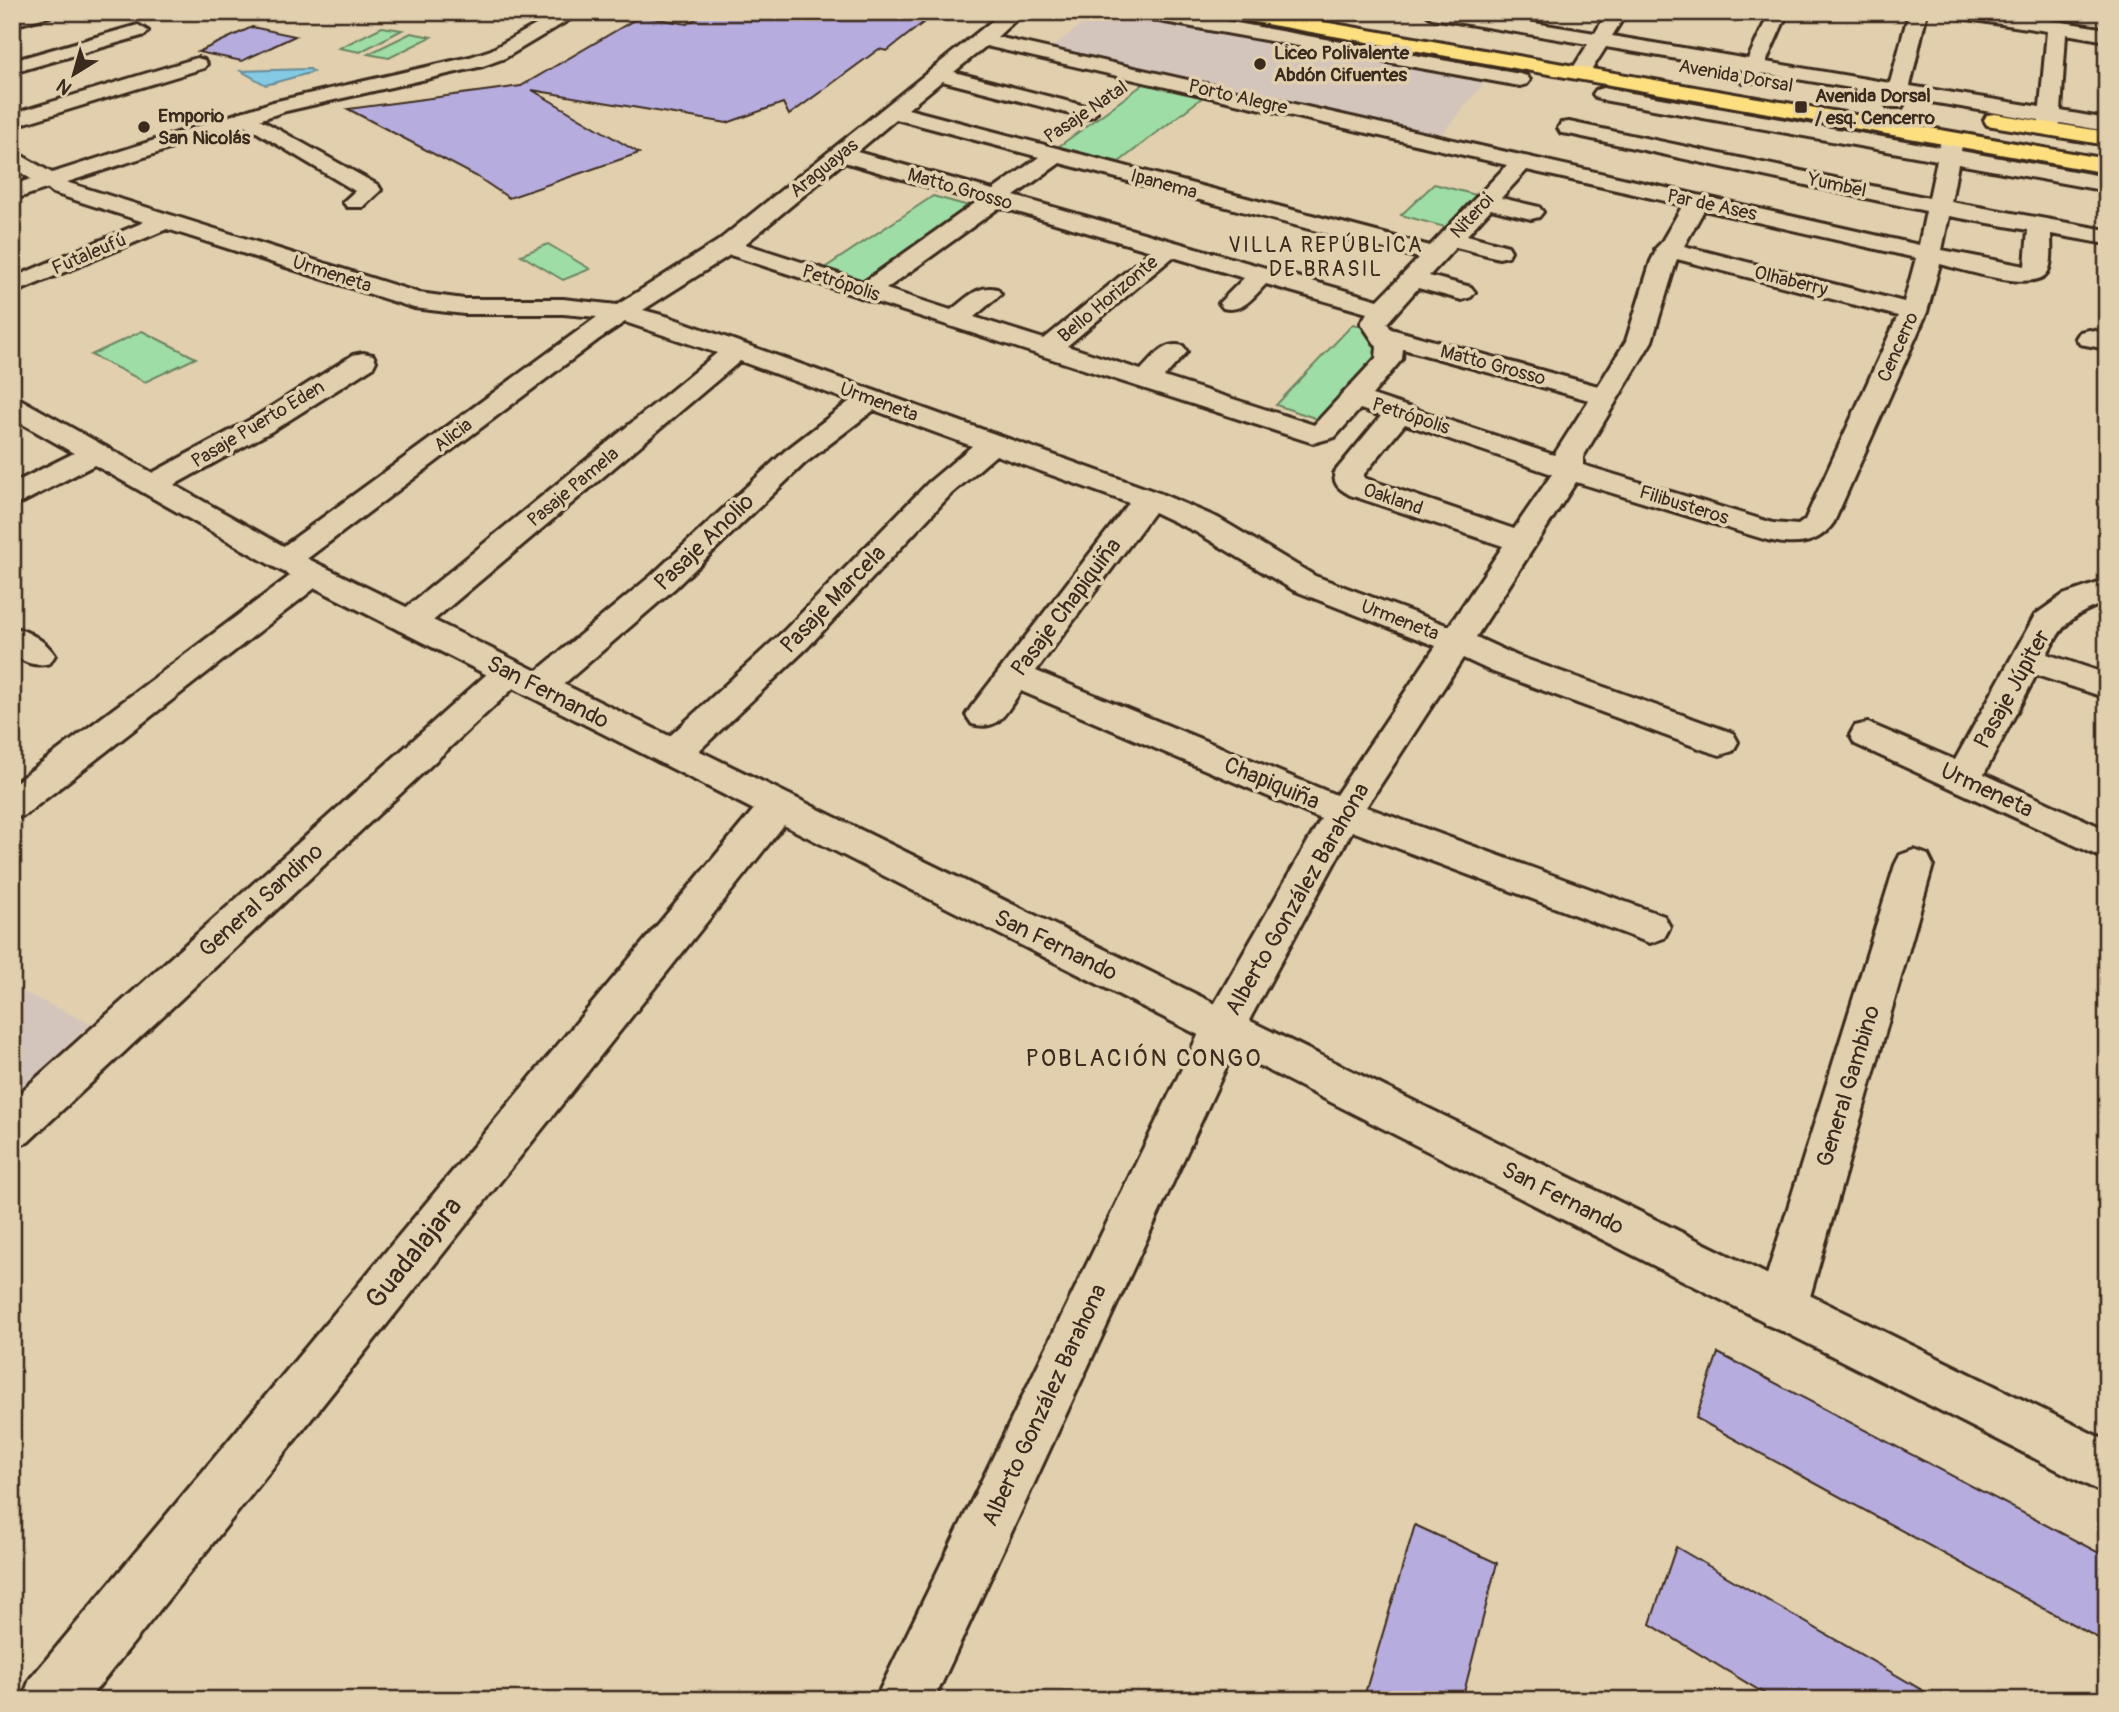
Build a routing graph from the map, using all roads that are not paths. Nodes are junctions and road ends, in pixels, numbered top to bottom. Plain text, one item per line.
1 (43, 12) edge
2 (1015, 12) edge
3 (1142, 12) edge
4 (1232, 12) edge
5 (1618, 12) edge
6 (1779, 12) edge
7 (1918, 12) edge
8 (1961, 12) edge
9 (1995, 12) edge
10 (583, 15) edge
11 (1168, 15) edge
12 (1425, 17) edge
13 (12, 20) edge
14 (2045, 21) edge
15 (2107, 29) edge
16 (138, 31) dead end
17 (2107, 35) edge
18 (982, 39) junction
19 (1596, 46) junction
20 (197, 64) dead end
21 (1537, 65) junction
22 (12, 67) edge
23 (1751, 72) junction
24 (1580, 73) junction
25 (939, 74) junction
26 (1496, 75) junction
27 (1139, 76) junction
28 (1520, 80) dead end
29 (1897, 97) junction
30 (1278, 106) junction
31 (893, 112) junction
32 (1086, 112) junction
33 (245, 117) junction
34 (12, 121) edge
35 (1260, 121) dead end
36 (2050, 122) junction
37 (1362, 125) junction
38 (2107, 125) edge
39 (1569, 128) junction
40 (1058, 139) junction
41 (2107, 139) edge
42 (1344, 141) dead end
43 (1951, 148) junction
44 (841, 154) junction
45 (1493, 157) joint
46 (12, 158) edge
47 (1521, 163) junction
48 (2107, 166) edge
49 (1204, 168) dead end
50 (1546, 169) junction
51 (48, 180) junction
52 (2107, 184) edge
53 (1180, 188) junction
54 (1288, 190) dead end
55 (12, 193) edge
56 (998, 199) junction
57 (1486, 201) junction
58 (355, 202) dead end
59 (1697, 202) junction
60 (1940, 207) junction
61 (1265, 210) junction
62 (1531, 212) dead end
63 (166, 221) junction
64 (2040, 225) junction
65 (2107, 237) edge
66 (727, 246) junction
67 (1442, 247) junction
68 (1169, 248) junction
69 (1667, 249) junction
70 (1499, 251) dead end
71 (1931, 253) junction
72 (1261, 275) junction
73 (1412, 279) junction
74 (12, 286) edge
75 (867, 291) junction
76 (1462, 292) dead end
77 (988, 293) dead end
78 (1232, 303) dead end
79 (1914, 312) junction
80 (624, 313) junction
81 (955, 319) junction
82 (1382, 322) junction
83 (1048, 349) junction
84 (736, 351) junction
85 (1174, 352) dead end
86 (363, 360) dead end
87 (1145, 381) junction
88 (1605, 396) junction
89 (1354, 398) junction
90 (870, 399) junction
91 (12, 406) edge
92 (1400, 412) junction
93 (992, 443) junction
94 (96, 453) junction
95 (1569, 470) junction
96 (152, 485) junction
97 (12, 496) edge
98 (1148, 499) junction
99 (1799, 535) joint
100 (1522, 542) junction
101 (299, 567) junction
102 (2107, 590) edge
103 (410, 622) junction
104 (1458, 642) junction
105 (2028, 660) junction
106 (1015, 675) junction
107 (525, 680) junction
108 (2107, 686) edge
109 (984, 715) dead end
110 (1867, 735) dead end
111 (1720, 742) dead end
112 (674, 754) junction
113 (1963, 779) junction
114 (12, 805) edge
115 (778, 806) junction
116 (1343, 813) junction
117 (2107, 846) edge
118 (1914, 865) dead end
119 (1650, 928) dead end
120 (1223, 1028) junction
121 (12, 1128) edge
122 (1782, 1307) junction
123 (2107, 1469) edge
124 (51, 1700) edge
125 (904, 1700) edge

1 - 13 street
2 - 18 street, Araguayas
3 - 11 street, Avenida Dorsal
4 - 21 main road, Avenida Dorsal
5 - 19 street
6 - 23 street
7 - 29 street
8 - 14 street
9 - 14 street
10 - 33 street
11 - 26 street, Avenida Dorsal
12 - 19 street, Avenida Dorsal
14 - 15 street
14 - 17 street
14 - 36 street
16 - 22 street
18 - 25 street, Araguayas
18 - 27 street, Porto Alegre
19 - 23 street, Avenida Dorsal
19 - 24 street
20 - 34 street
21 - 24 main road, Avenida Dorsal
21 - 26 street, Avenida Dorsal
23 - 29 main road, Avenida Dorsal
24 - 43 main road, Avenida Dorsal
25 - 31 street, Araguayas
25 - 32 street
26 - 28 street, Avenida Dorsal
27 - 30 street, Porto Alegre
27 - 32 street, Pasaje Natal
29 - 36 main road, Avenida Dorsal
30 - 35 street
30 - 37 street, Porto Alegre
31 - 40 street, Ipanema
31 - 44 street, Araguayas
32 - 40 street, Pasaje Natal
33 - 51 street
33 - 58 street
36 - 38 street, Avenida Dorsal
36 - 41 main road, Avenida Dorsal
37 - 42 street
37 - 45 street, Porto Alegre
39 - 43 street, Avenida Dorsal
39 - 50 street
39 - 60 street, Yumbel
40 - 53 street, Ipanema
40 - 56 street, Pasaje Natal
43 - 48 main road, Avenida Dorsal
43 - 52 street, Avenida Dorsal
43 - 60 street, Cencerro
44 - 56 street, Matto Grosso
44 - 66 street, Araguayas
45 - 47 street, Par de Ases
46 - 51 street, Urmeneta
47 - 50 street, Par de Ases
47 - 57 street, Niteroi
49 - 53 street
50 - 59 street, Par de Ases
51 - 55 street
51 - 63 street, Urmeneta
53 - 61 street, Ipanema
54 - 61 street
56 - 68 street, Matto Grosso
56 - 75 street, Pasaje Natal
57 - 62 street
57 - 67 street, Niteroi
59 - 69 street, Alberto González Barahona
59 - 71 street, Par de Ases
60 - 64 street, Yumbel
60 - 71 street, Cencerro
61 - 67 street, Ipanema
63 - 74 street, Futaleufú
63 - 80 street, Urmeneta
64 - 65 street, Yumbel
64 - 71 street, Par de Ases
66 - 75 street, Petrópolis
66 - 80 street, Araguayas
67 - 70 street, Ipanema
67 - 73 street, Niteroi
68 - 72 street, Matto Grosso
68 - 83 street, Bello Horizonte
69 - 79 street, Olhaberry
69 - 88 street, Alberto González Barahona
71 - 79 street, Cencerro
72 - 78 street
72 - 82 street, Matto Grosso
73 - 76 street
73 - 82 street, Niteroi
75 - 81 street, Petrópolis
77 - 81 street
79 - 99 street, Cencerro
80 - 84 street, Urmeneta
80 - 101 street, Alicia
81 - 83 street, Petrópolis
82 - 88 street, Matto Grosso
82 - 89 street
83 - 87 street, Petrópolis
84 - 90 street, Urmeneta
84 - 103 street, Pasaje Pamela
85 - 87 street
86 - 96 street, Pasaje Puerto Eden
87 - 89 street, Petrópolis
88 - 95 street, Alberto González Barahona
89 - 92 street, Petrópolis
90 - 93 street, Urmeneta
90 - 107 street, Pasaje Anolio
91 - 94 street, San Fernando
92 - 95 street, Petrópolis
92 - 100 street, Oakland
93 - 98 street, Urmeneta
93 - 112 street, Pasaje Marcela
94 - 96 street, San Fernando
94 - 97 street
95 - 99 street, Filibusteros
95 - 100 street, Alberto González Barahona
96 - 101 street, San Fernando
98 - 104 street, Urmeneta
98 - 106 street, Pasaje Chapiquiña
100 - 104 street, Alberto González Barahona
101 - 103 street, San Fernando
101 - 114 street
102 - 105 street, Pasaje Júpiter
103 - 107 street, San Fernando
104 - 111 street, Urmeneta
104 - 116 street, Alberto González Barahona
105 - 108 street
105 - 113 street, Pasaje Júpiter
106 - 109 street, Pasaje Chapiquiña
106 - 116 street, Chapiquiña
107 - 112 street, San Fernando
107 - 121 street, General Sandino
110 - 113 street, Urmeneta
112 - 115 street, San Fernando
113 - 117 street, Urmeneta
115 - 120 street, San Fernando
115 - 124 street, Guadalajara
116 - 119 street, Chapiquiña
116 - 120 street, Alberto González Barahona
118 - 122 street, General Gambino
120 - 122 street, San Fernando
120 - 125 street, Alberto González Barahona
122 - 123 street, San Fernando

